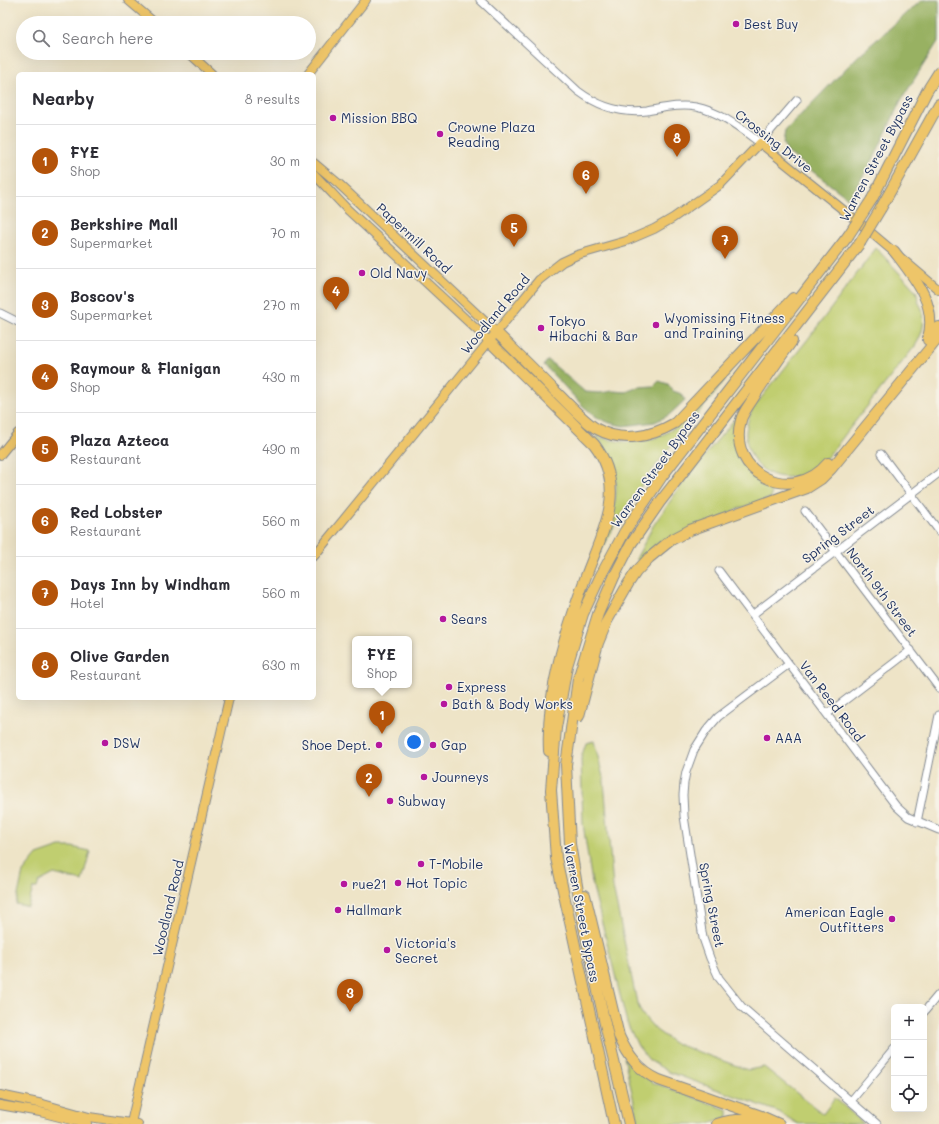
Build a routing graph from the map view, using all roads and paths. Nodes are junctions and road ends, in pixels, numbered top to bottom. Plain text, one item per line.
1 (128, 0) edge
2 (366, 0) edge
3 (480, 0) edge
4 (147, 16) edge
5 (197, 60) edge
6 (210, 72) edge
7 (310, 72) edge
8 (939, 72) edge
9 (797, 100) dead end
10 (938, 105) edge
11 (760, 143) junction
12 (316, 165) edge
13 (316, 176) edge
14 (838, 250) junction
15 (894, 251) junction
16 (853, 252) junction
17 (939, 290) edge
18 (0, 313) edge
19 (16, 321) edge
20 (939, 327) edge
21 (496, 332) junction
22 (935, 339) edge
23 (488, 340) junction
24 (16, 435) edge
25 (881, 454) dead end
26 (0, 455) edge
27 (939, 473) edge
28 (911, 494) junction
29 (805, 511) dead end
30 (939, 531) edge
31 (836, 551) junction
32 (316, 554) edge
33 (719, 571) dead end
34 (752, 615) junction
35 (911, 650) junction
36 (789, 664) junction
37 (939, 688) edge
38 (230, 700) edge
39 (827, 714) junction
40 (939, 714) edge
41 (566, 765) junction
42 (551, 790) junction
43 (917, 822) junction
44 (939, 830) edge
45 (570, 844) junction
46 (939, 994) edge
47 (927, 1008) edge
48 (891, 1053) edge
49 (0, 1095) edge
50 (851, 1101) junction
51 (0, 1105) edge
52 (87, 1124) edge
53 (133, 1124) edge
54 (614, 1124) edge
55 (629, 1124) edge
56 (717, 1124) edge
57 (766, 1124) edge
58 (779, 1124) edge
59 (877, 1124) edge

1 - 4 main road
2 - 7 main road
3 - 11 street, Crossing Drive
5 - 6 main road
8 - 14 highway, Warren Street Bypass, bridge
9 - 11 street, Woodland Road
10 - 16 highway, Warren Street Bypass, bridge
11 - 15 main road, Crossing Drive
11 - 21 main road, Woodland Road
12 - 21 main road, Papermill Road
13 - 23 main road, Papermill Road
14 - 21 highway
14 - 42 highway, Warren Street Bypass
15 - 17 main road, Crossing Drive
15 - 22 highway
16 - 22 highway
16 - 41 highway, Warren Street Bypass
18 - 19 street
20 - 22 highway
21 - 23 main road, Woodland Road
22 - 41 highway
23 - 32 main road, Woodland Road
23 - 42 highway
24 - 26 main road
25 - 28 street
27 - 28 street, Spring Street
28 - 30 street
28 - 31 street, Spring Street
29 - 31 street, North 9th Street
31 - 34 street, Spring Street
31 - 35 street, North 9th Street
33 - 34 street, Van Reed Road
34 - 36 street, Van Reed Road
35 - 37 street, North 9th Street
35 - 39 street
36 - 39 street, Van Reed Road
36 - 50 street, Spring Street
38 - 53 main road, Woodland Road
39 - 43 street, Van Reed Road
40 - 43 street
41 - 45 highway, Warren Street Bypass
42 - 54 highway, Warren Street Bypass
43 - 44 street, Van Reed Road
45 - 55 highway, Warren Street Bypass
45 - 58 highway
46 - 47 street
48 - 50 street
49 - 53 main road
50 - 59 street, Spring Street
51 - 52 main road
56 - 57 highway

